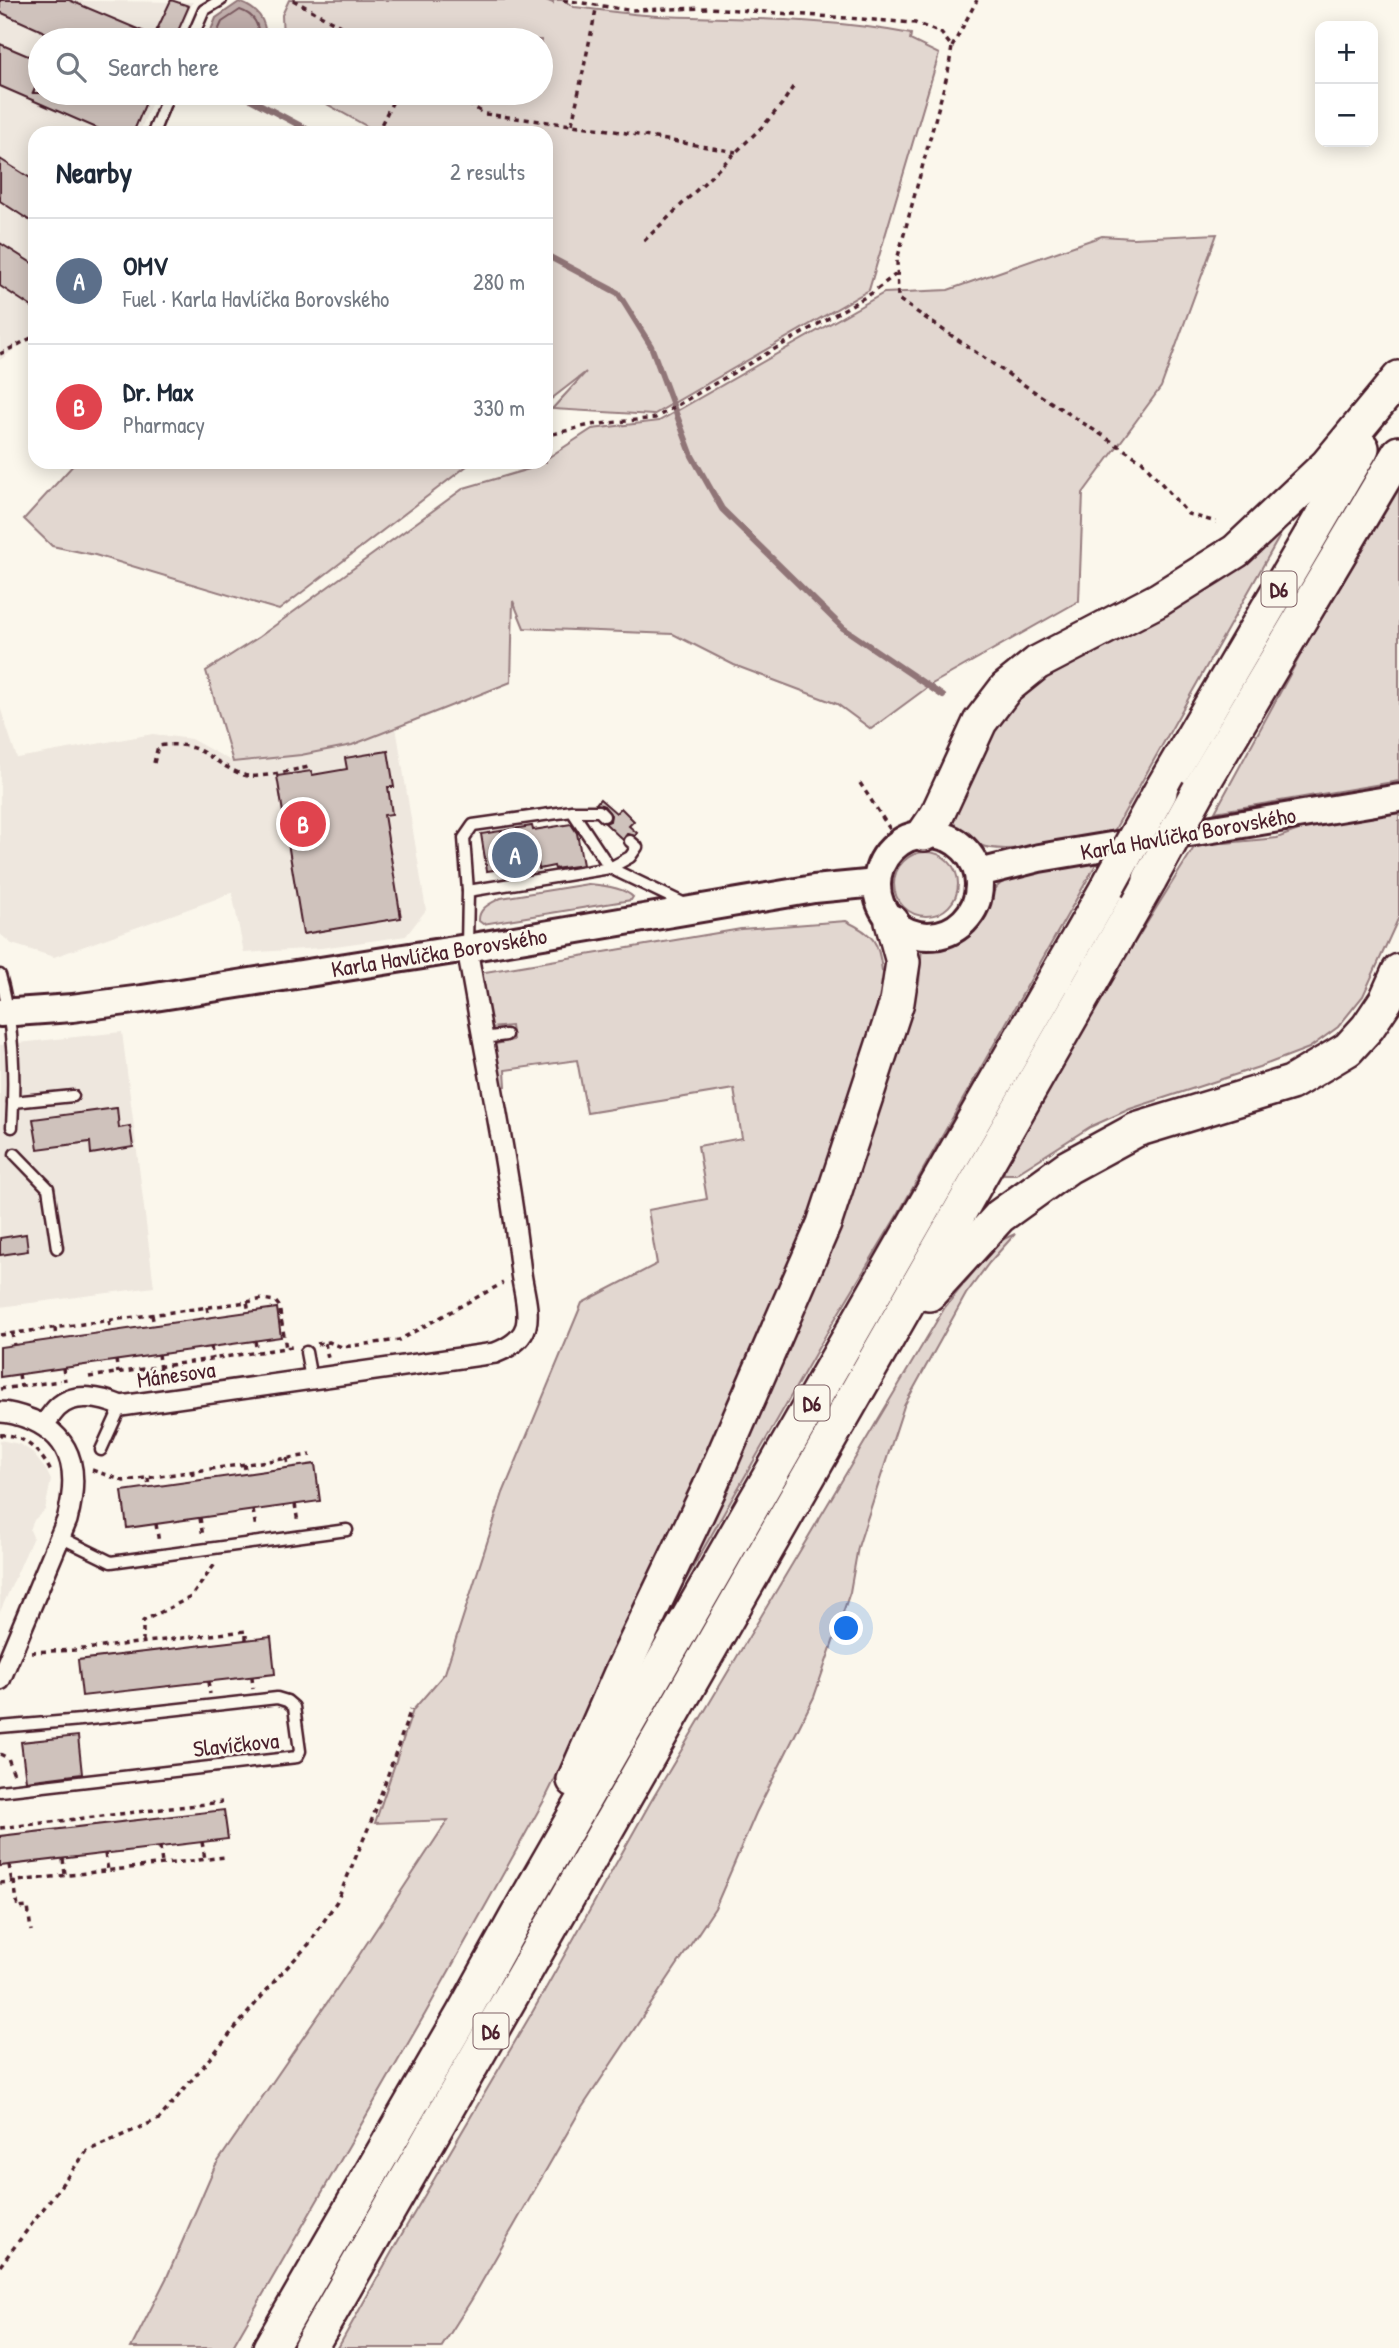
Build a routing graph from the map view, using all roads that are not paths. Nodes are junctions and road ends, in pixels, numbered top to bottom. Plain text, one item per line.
1 (221, 0) edge
2 (196, 28) edge
3 (164, 105) edge
4 (156, 126) edge
5 (1399, 378) edge
6 (1399, 386) edge
7 (1399, 453) edge
8 (1399, 798) edge
9 (572, 811) junction
10 (604, 816) dead end
11 (912, 838) junction
12 (630, 841) dead end
13 (610, 868) junction
14 (979, 873) junction
15 (877, 883) junction
16 (468, 891) junction
17 (698, 910) junction
18 (892, 922) junction
19 (467, 948) junction
20 (1399, 971) edge
21 (0, 975) edge
22 (5, 1013) edge
23 (506, 1035) dead end
24 (482, 1038) junction
25 (73, 1096) dead end
26 (13, 1102) junction
27 (12, 1127) dead end
28 (15, 1154) dead end
29 (57, 1248) dead end
30 (889, 1338) junction
31 (307, 1347) road end
32 (312, 1380) junction
33 (121, 1406) junction
34 (0, 1412) edge
35 (43, 1425) junction
36 (101, 1450) dead end
37 (348, 1530) dead end
38 (60, 1537) junction
39 (0, 1680) edge
40 (0, 1727) edge
41 (0, 1791) edge
42 (516, 1918) junction
43 (270, 2348) edge
44 (310, 2348) edge

1 - 2 lane
3 - 4 lane
5 - 11 highway
6 - 42 highway, D6, bridge
7 - 30 highway, D6, bridge
8 - 14 street, Karla Havlíčka Borovského
9 - 10 lane
9 - 13 lane
9 - 16 lane
11 - 14 street
11 - 15 street
12 - 13 lane
13 - 16 lane
13 - 17 lane
14 - 18 street
15 - 17 street, Karla Havlíčka Borovského
15 - 18 street
16 - 19 lane
17 - 19 street, Karla Havlíčka Borovského
18 - 42 highway
19 - 22 street, Karla Havlíčka Borovského
19 - 24 street, Mánesova
20 - 30 highway
21 - 22 lane
22 - 26 lane
23 - 24 lane
24 - 32 street, Mánesova
25 - 26 lane
26 - 27 lane
28 - 29 lane
30 - 44 highway, D6
31 - 32 lane
32 - 33 street, Mánesova
33 - 35 street, Mánesova
33 - 36 lane
34 - 35 street
35 - 38 street
37 - 38 lane
38 - 39 street
40 - 41 lane, Slavíčkova
42 - 43 highway, D6

